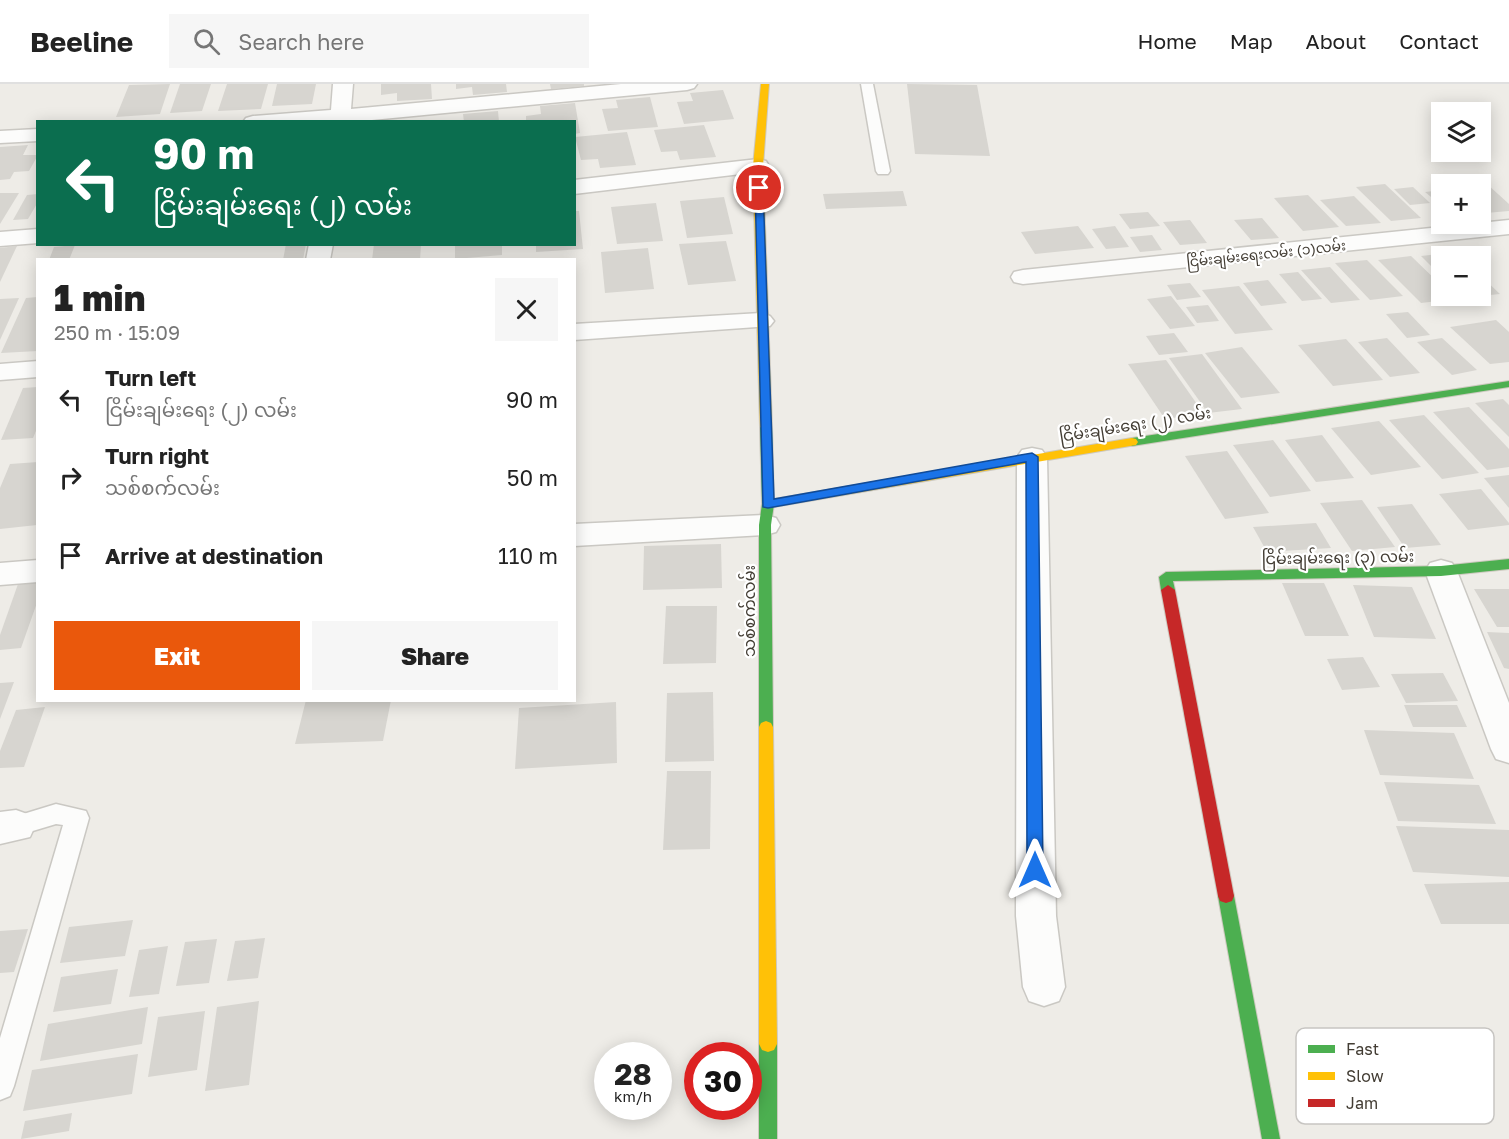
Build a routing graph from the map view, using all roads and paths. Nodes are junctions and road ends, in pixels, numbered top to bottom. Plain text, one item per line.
1 (343, 84) edge
2 (687, 84) edge
3 (765, 84) edge
4 (867, 84) edge
5 (341, 119) edge
6 (312, 120) edge
7 (36, 135) edge
8 (0, 137) edge
9 (758, 166) junction
10 (883, 171) dead end
11 (576, 187) edge
12 (1509, 227) edge
13 (36, 236) edge
14 (0, 239) edge
15 (1023, 277) dead end
16 (761, 321) junction
17 (576, 332) edge
18 (36, 369) edge
19 (0, 372) edge
20 (1509, 384) edge
21 (1032, 457) junction
22 (766, 514) junction
23 (576, 535) edge
24 (1509, 564) edge
25 (36, 571) edge
26 (1441, 571) junction
27 (0, 574) edge
28 (1509, 749) edge
29 (8, 827) edge
30 (1044, 987) dead end
31 (0, 1086) edge
32 (768, 1139) edge
33 (1271, 1139) edge

1 - 5 street
2 - 5 street
3 - 9 street, သစ်စက်လမ်း
4 - 10 lane
5 - 6 street
7 - 8 street
9 - 11 street
9 - 16 street, သစ်စက်လမ်း
12 - 15 street, ငြိမ်းချမ်းရေးလမ်း (၁)လမ်း
13 - 14 street
16 - 17 street
16 - 22 street, သစ်စက်လမ်း
18 - 19 street
20 - 21 street, ငြိမ်းချမ်းရေး (၂) လမ်း
21 - 22 street, ငြိမ်းချမ်းရေး (၂) လမ်း
21 - 30 street
22 - 23 street
22 - 32 street, သစ်စက်လမ်း
24 - 26 street, ငြိမ်းချမ်းရေး (၃) လမ်း
25 - 27 street
26 - 28 street
26 - 33 street, ငြိမ်းချမ်းရေး (၃) လမ်း
29 - 31 lane

